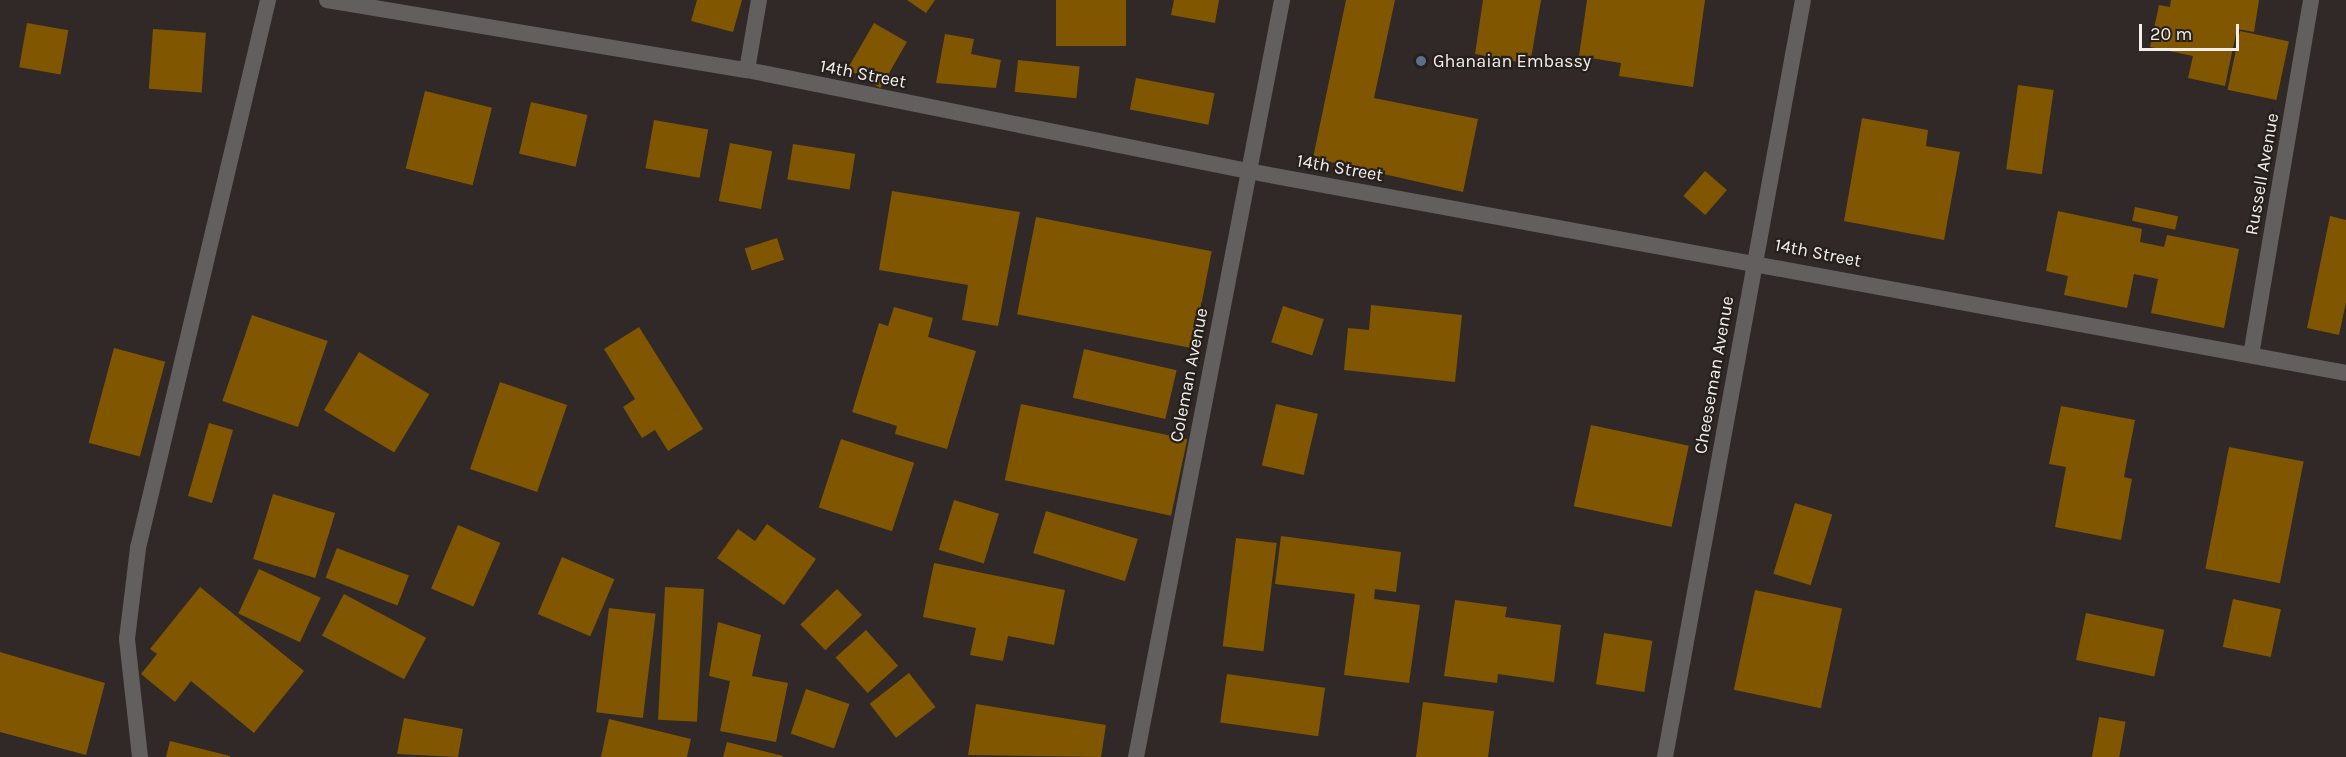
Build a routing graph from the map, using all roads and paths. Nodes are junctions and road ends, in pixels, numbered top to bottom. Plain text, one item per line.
1 (268, 0) edge
2 (327, 0) edge
3 (759, 0) edge
4 (1282, 0) edge
5 (1803, 0) edge
6 (2311, 0) edge
7 (747, 70) junction
8 (1248, 171) junction
9 (1755, 261) junction
10 (2251, 355) junction
11 (2346, 373) edge
12 (140, 757) edge
13 (1136, 757) edge
14 (1665, 757) edge

1 - 12 street
2 - 7 street, 14th Street
3 - 7 street
4 - 8 street, Coleman Avenue
5 - 9 street, Cheeseman Avenue
6 - 10 street, Russell Avenue
7 - 8 street, 14th Street
8 - 9 street, 14th Street
8 - 13 street, Coleman Avenue
9 - 10 street, 14th Street
9 - 14 street, Cheeseman Avenue
10 - 11 street, 14th Street

